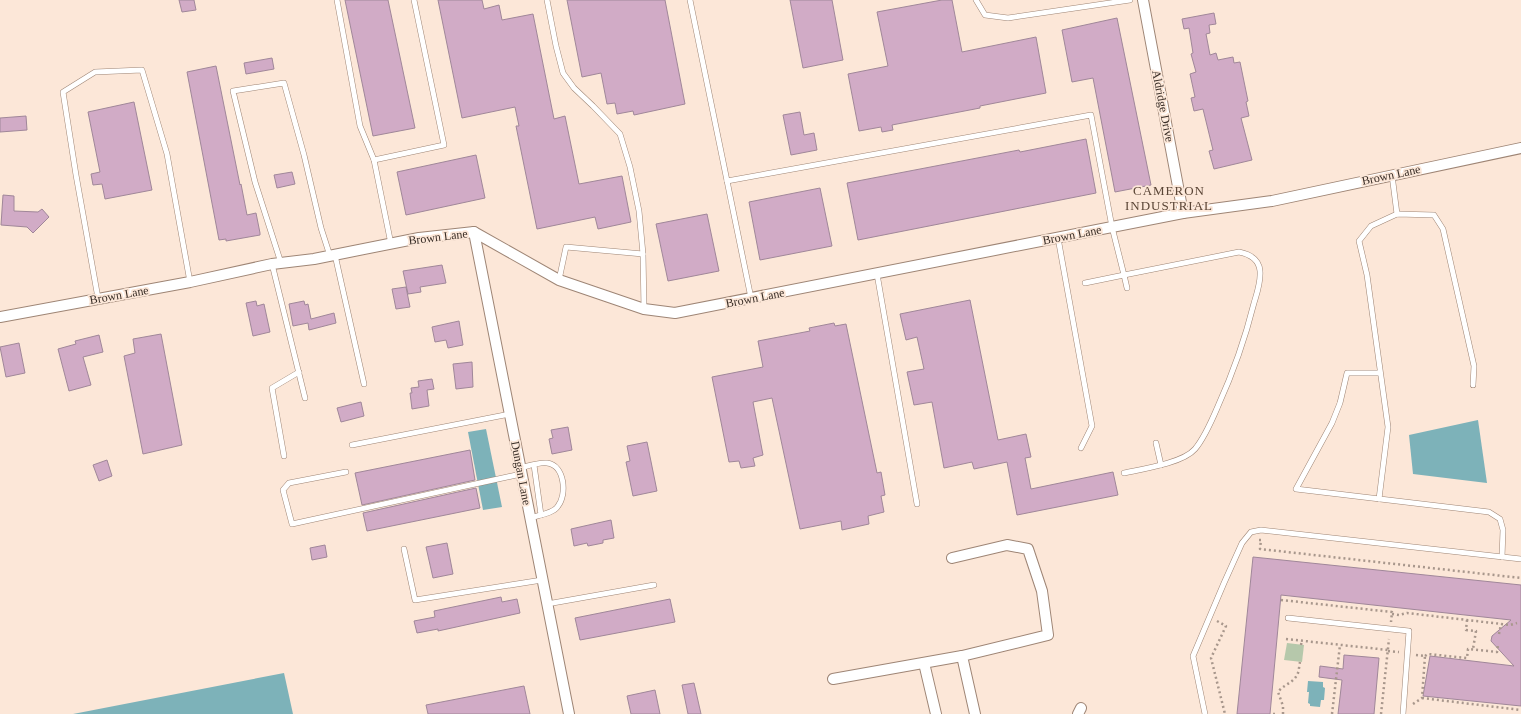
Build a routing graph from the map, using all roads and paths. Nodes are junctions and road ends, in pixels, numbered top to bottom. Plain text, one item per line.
1 (336, 0) edge
2 (414, 0) edge
3 (547, 0) edge
4 (690, 0) edge
5 (976, 0) edge
6 (1130, 0) edge
7 (1143, 0) edge
8 (1521, 148) edge
9 (374, 160) junction
10 (1392, 175) junction
11 (727, 181) junction
12 (1183, 213) junction
13 (1397, 214) junction
14 (1112, 227) junction
15 (474, 232) junction
16 (1058, 238) junction
17 (391, 244) junction
18 (643, 254) junction
19 (332, 255) junction
20 (277, 263) junction
21 (878, 274) junction
22 (1124, 275) junction
23 (559, 280) junction
24 (190, 282) junction
25 (1085, 284) dead end
26 (1127, 288) dead end
27 (98, 298) junction
28 (752, 299) junction
29 (644, 309) junction
30 (0, 317) edge
31 (299, 372) junction
32 (1379, 373) junction
33 (364, 384) dead end
34 (1473, 385) dead end
35 (305, 398) dead end
36 (510, 414) junction
37 (1156, 442) dead end
38 (352, 445) dead end
39 (1081, 448) dead end
40 (284, 456) dead end
41 (534, 465) junction
42 (1161, 465) junction
43 (521, 471) junction
44 (346, 472) dead end
45 (1124, 473) dead end
46 (1379, 499) junction
47 (917, 504) dead end
48 (541, 515) junction
49 (530, 518) junction
50 (1256, 540) dead end
51 (404, 549) dead end
52 (1502, 557) junction
53 (952, 558) dead end
54 (1521, 559) edge
55 (1521, 578) edge
56 (542, 580) junction
57 (654, 586) dead end
58 (1281, 600) dead end
59 (547, 604) junction
60 (1220, 614) dead end
61 (1392, 614) junction
62 (1288, 618) dead end
63 (1467, 620) junction
64 (1391, 623) dead end
65 (1517, 623) dead end
66 (1501, 624) junction
67 (1499, 634) dead end
68 (1286, 639) dead end
69 (1389, 639) dead end
70 (1302, 640) junction
71 (1301, 645) dead end
72 (1340, 645) junction
73 (1498, 645) dead end
74 (1473, 649) junction
75 (1388, 650) junction
76 (1399, 652) dead end
77 (1416, 654) dead end
78 (962, 656) junction
79 (1425, 656) junction
80 (1300, 662) dead end
81 (924, 663) junction
82 (833, 679) dead end
83 (1422, 698) junction
84 (1413, 704) dead end
85 (1521, 710) edge
86 (568, 714) edge
87 (936, 714) edge
88 (975, 714) edge
89 (1205, 714) edge
90 (1224, 714) edge
91 (1273, 714) edge
92 (1277, 714) edge
93 (1283, 714) edge
94 (1332, 714) edge
95 (1381, 714) edge
96 (1404, 714) edge

1 - 9 lane
2 - 9 lane
3 - 18 lane
4 - 11 lane
5 - 6 lane
7 - 12 street, Aldridge Drive
8 - 10 street, Brown Lane
9 - 17 lane
10 - 12 street, Brown Lane
10 - 13 lane
11 - 14 lane
11 - 28 lane
12 - 14 street, Brown Lane
13 - 32 lane
13 - 34 lane
14 - 16 street, Brown Lane
14 - 22 lane
15 - 17 street, Brown Lane
15 - 23 street, Brown Lane
15 - 36 street, Dungan Lane
16 - 21 street, Brown Lane
16 - 39 lane
17 - 19 street, Brown Lane
18 - 23 lane
18 - 29 lane
19 - 20 street, Brown Lane
19 - 20 lane
19 - 33 lane
20 - 24 street, Brown Lane
20 - 31 lane
21 - 28 street, Brown Lane
21 - 47 lane
22 - 25 lane
22 - 26 lane
22 - 42 lane
23 - 29 street, Brown Lane
24 - 27 street, Brown Lane
24 - 27 lane
27 - 30 street, Brown Lane
28 - 29 street, Brown Lane
31 - 35 lane
31 - 40 lane
32 - 46 lane
32 - 46 lane
36 - 38 lane
36 - 43 street, Dungan Lane
37 - 42 lane
41 - 43 lane
41 - 48 lane
41 - 48 lane
42 - 45 lane
43 - 44 lane
43 - 49 street, Dungan Lane
46 - 52 lane
48 - 49 lane
49 - 56 street, Dungan Lane
50 - 55 path
51 - 56 lane
52 - 54 lane
52 - 89 lane
53 - 78 street
56 - 59 street, Dungan Lane
57 - 59 lane
58 - 61 path
59 - 86 street, Dungan Lane
60 - 90 path
61 - 63 path
61 - 64 path
62 - 96 lane
63 - 66 path
63 - 74 path
65 - 66 path
66 - 67 path
68 - 70 path
69 - 75 path
70 - 71 path
70 - 72 path
72 - 75 path
72 - 94 path
73 - 74 path
74 - 79 path
75 - 76 path
75 - 95 path
77 - 79 path
78 - 81 street
78 - 88 street
79 - 83 path
80 - 93 path
81 - 82 street
81 - 87 street
83 - 84 path
83 - 85 path
91 - 92 path

